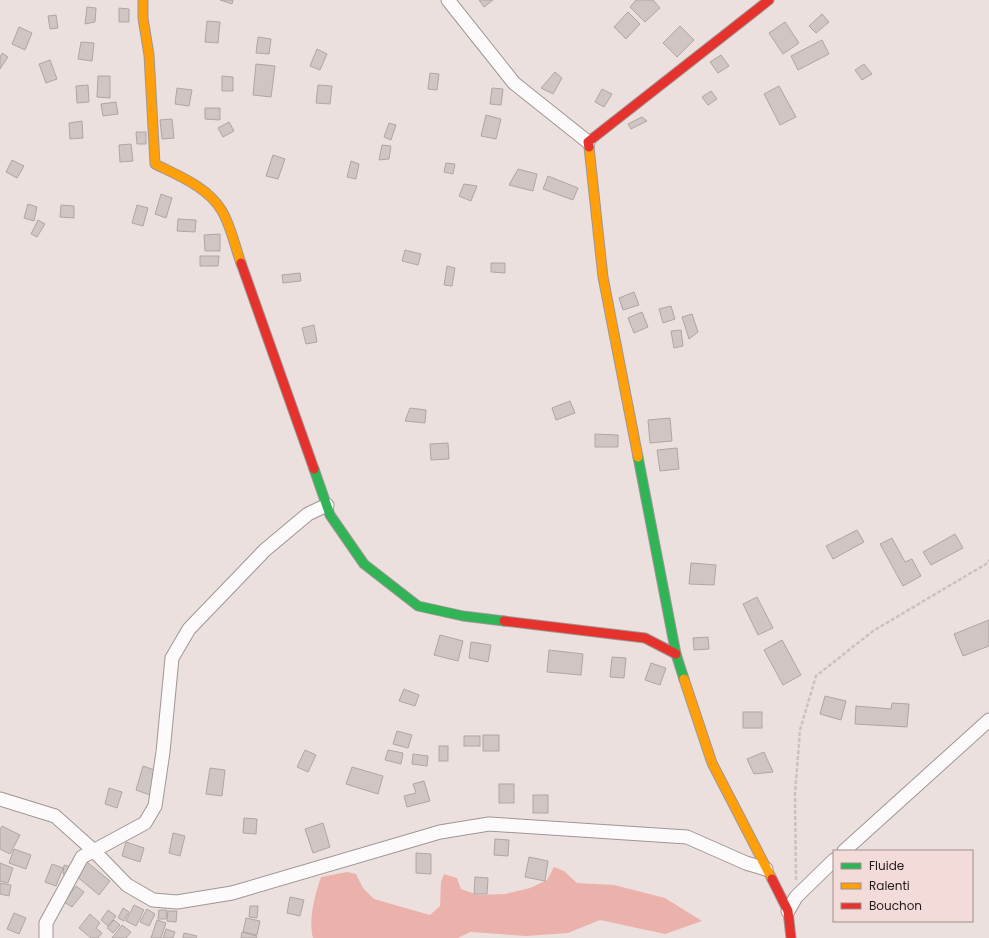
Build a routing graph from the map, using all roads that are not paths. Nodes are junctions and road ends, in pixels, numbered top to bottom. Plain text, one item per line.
1 (143, 0) edge
2 (448, 0) edge
3 (769, 0) edge
4 (588, 142) junction
5 (327, 504) junction
6 (676, 654) junction
7 (989, 720) edge
8 (0, 799) edge
9 (93, 850) junction
10 (845, 850) edge
11 (833, 861) edge
12 (766, 869) junction
13 (788, 911) junction
14 (46, 938) edge
15 (791, 938) edge

1 - 5 street
2 - 4 street
3 - 4 street
4 - 6 street
5 - 6 street
5 - 9 street
6 - 12 street
7 - 10 street
8 - 9 street
9 - 12 street
9 - 14 street
11 - 13 street
12 - 13 street
13 - 15 street

